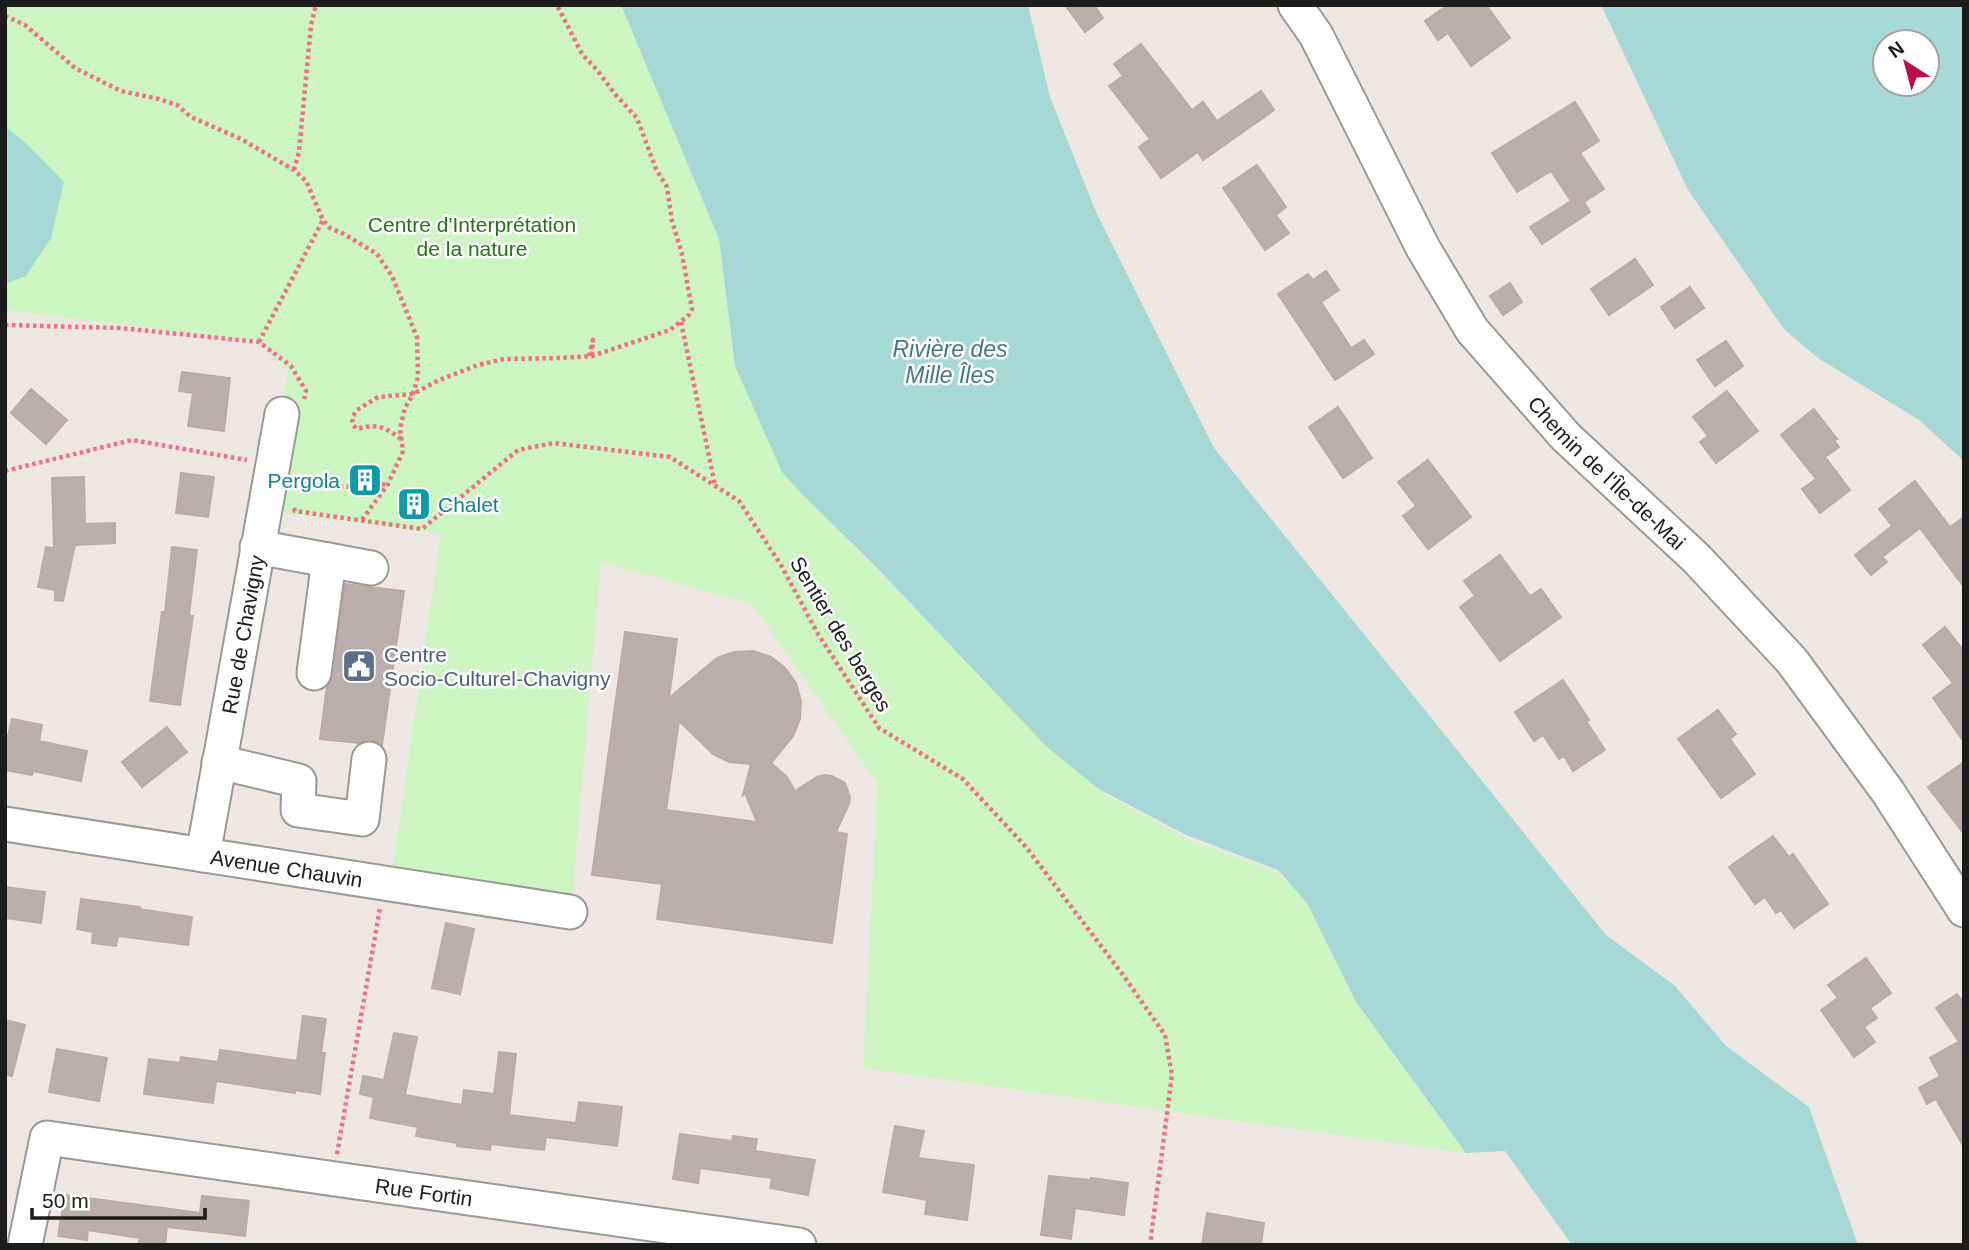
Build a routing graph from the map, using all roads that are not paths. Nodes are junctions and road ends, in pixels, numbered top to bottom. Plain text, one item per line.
1 (1295, 5) edge
2 (293, 409) road end
3 (257, 547) junction
4 (329, 561) junction
5 (371, 568) dead end
6 (314, 673) dead end
7 (369, 759) dead end
8 (219, 762) junction
9 (5, 824) edge
10 (203, 855) junction
11 (1964, 910) edge
12 (570, 912) dead end
13 (25, 1245) edge
14 (799, 1245) edge

1 - 11 street, Chemin de l'Île-de-Mai
2 - 3 street, Rue de Chavigny
3 - 4 street
3 - 8 street, Rue de Chavigny
4 - 5 street
4 - 6 street
7 - 8 street
8 - 10 street, Rue de Chavigny
9 - 10 street, Avenue Chauvin
10 - 12 street, Avenue Chauvin
13 - 14 street, Rue Fortin

